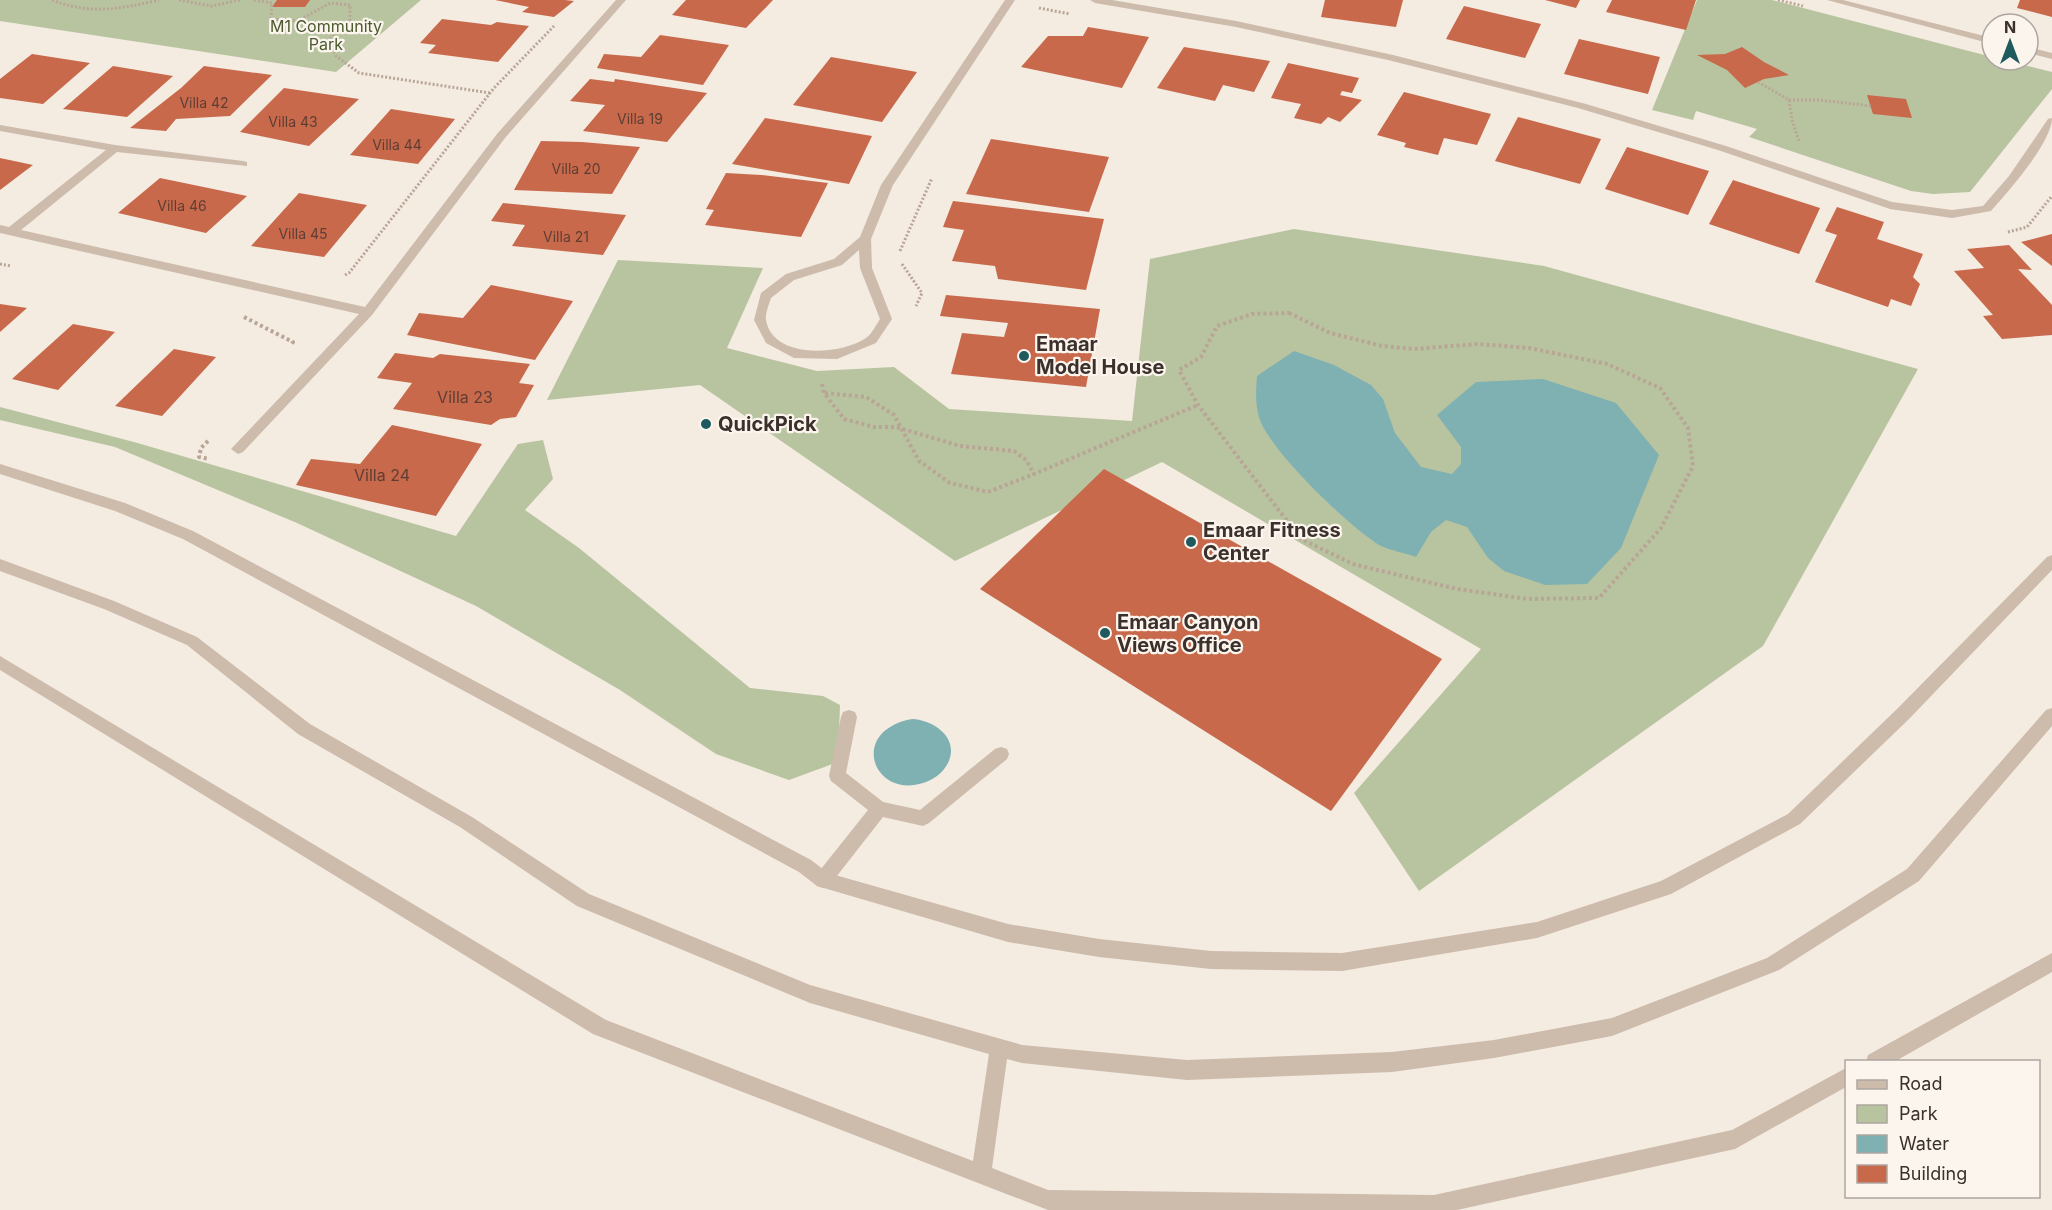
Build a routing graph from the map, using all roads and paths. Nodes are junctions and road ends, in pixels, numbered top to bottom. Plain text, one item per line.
1 (52, 0) edge
2 (159, 0) edge
3 (179, 0) edge
4 (240, 0) edge
5 (254, 0) edge
6 (621, 0) edge
7 (1010, 0) edge
8 (1095, 0) edge
9 (1832, 0) edge
10 (329, 2) edge
11 (1030, 10) dead end
12 (1071, 14) dead end
13 (1980, 38) edge
14 (1758, 82) dead end
15 (490, 93) dead end
16 (1789, 100) junction
17 (1870, 106) dead end
18 (2052, 121) edge
19 (0, 128) edge
20 (1796, 147) dead end
21 (115, 148) junction
22 (243, 164) dead end
23 (933, 175) dead end
24 (2052, 196) edge
25 (6, 230) edge
26 (2007, 232) dead end
27 (865, 239) junction
28 (914, 311) dead end
29 (368, 312) junction
30 (822, 382) dead end
31 (824, 393) junction
32 (1198, 405) junction
33 (903, 429) junction
34 (238, 449) dead end
35 (0, 469) edge
36 (1034, 474) junction
37 (2052, 561) edge
38 (0, 565) edge
39 (0, 662) edge
40 (2052, 715) edge
41 (849, 717) dead end
42 (1001, 754) dead end
43 (879, 809) junction
44 (823, 880) junction
45 (2052, 962) edge
46 (999, 1047) junction
47 (1879, 1060) edge
48 (1845, 1078) edge
49 (981, 1173) junction

1 - 2 path
3 - 4 path
5 - 10 path
6 - 29 street
7 - 27 street
8 - 18 street
9 - 13 street
10 - 15 path
11 - 12 path
14 - 16 path
16 - 17 path
16 - 20 path
19 - 21 street
21 - 22 street
21 - 25 street
23 - 28 path
24 - 26 path
25 - 29 street
27 - 27 street
29 - 34 street
30 - 31 path
31 - 33 path
31 - 33 path
32 - 32 path
32 - 36 path
33 - 36 path
33 - 36 path
35 - 44 street
37 - 44 street
38 - 46 street
39 - 49 street
40 - 46 street
41 - 43 street
42 - 43 street
43 - 44 street
45 - 47 street
46 - 49 street
48 - 49 street

